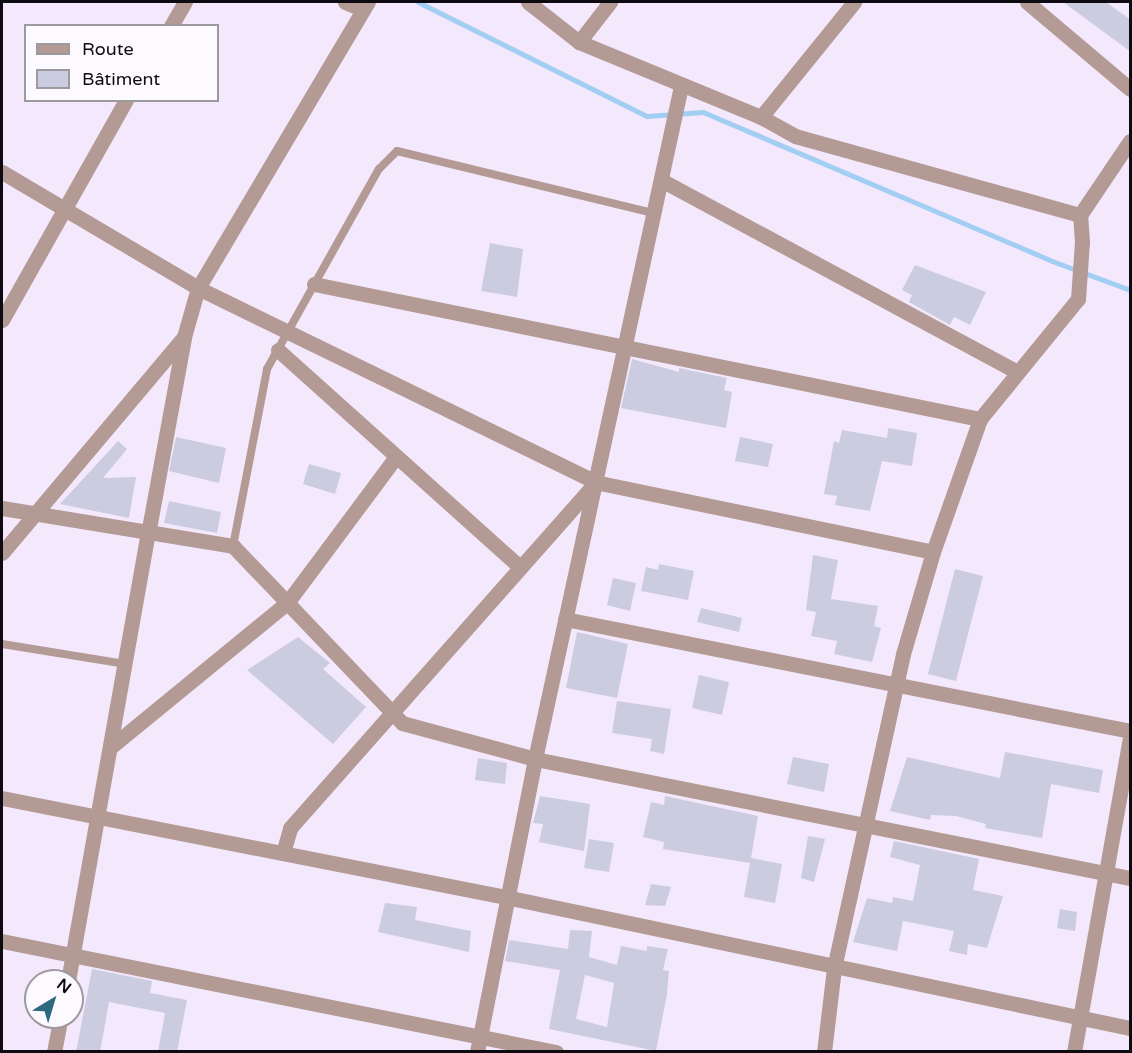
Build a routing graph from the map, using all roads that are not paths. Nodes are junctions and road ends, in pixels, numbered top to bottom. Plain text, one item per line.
1 (185, 2) edge
2 (345, 2) edge
3 (528, 2) edge
4 (610, 2) edge
5 (854, 2) edge
6 (1027, 2) edge
7 (365, 5) edge
8 (172, 24) edge
9 (579, 42) junction
10 (681, 86) junction
11 (1131, 89) edge
12 (125, 102) edge
13 (761, 117) junction
14 (1131, 141) edge
15 (2, 172) edge
16 (661, 180) junction
17 (63, 208) junction
18 (654, 213) junction
19 (1080, 215) junction
20 (314, 285) junction
21 (198, 288) junction
22 (2, 320) edge
23 (288, 332) junction
24 (184, 337) junction
25 (624, 347) junction
26 (278, 350) junction
27 (1017, 372) junction
28 (980, 419) junction
29 (396, 457) junction
30 (595, 482) junction
31 (2, 508) edge
32 (34, 515) junction
33 (148, 534) junction
34 (233, 546) junction
35 (933, 552) junction
36 (2, 553) edge
37 (520, 567) junction
38 (287, 603) junction
39 (565, 619) junction
40 (2, 644) edge
41 (126, 664) junction
42 (897, 685) junction
43 (392, 712) junction
44 (1131, 731) edge
45 (1131, 739) edge
46 (112, 746) junction
47 (535, 759) junction
48 (2, 798) edge
49 (97, 818) junction
50 (865, 828) junction
51 (283, 853) junction
52 (1106, 874) junction
53 (1131, 878) edge
54 (506, 897) junction
55 (2, 940) edge
56 (74, 955) junction
57 (834, 968) junction
58 (71, 969) edge
59 (1080, 1018) junction
60 (1131, 1028) edge
61 (59, 1029) edge
62 (479, 1044) edge
63 (54, 1052) edge
64 (556, 1052) edge
65 (824, 1052) edge
66 (1074, 1052) edge

1 - 8 street
2 - 7 street
3 - 9 street
4 - 9 street
5 - 13 street
6 - 11 street
7 - 21 street
9 - 10 street
10 - 13 street
10 - 16 street
12 - 17 street
13 - 19 street
14 - 19 street
15 - 17 street
16 - 18 street
16 - 27 street
17 - 21 street
17 - 22 street
18 - 20 lane
18 - 25 street
19 - 27 street
20 - 23 lane
20 - 25 street
21 - 23 street
21 - 24 street
23 - 26 lane
23 - 30 street
24 - 32 street
24 - 33 street
25 - 28 street
25 - 30 street
26 - 29 street
26 - 34 lane
27 - 28 street
28 - 35 street
29 - 37 street
29 - 38 street
30 - 35 street
30 - 37 street
30 - 39 street
31 - 32 street
32 - 33 street
32 - 36 street
33 - 34 street
33 - 41 street
34 - 38 street
35 - 42 street
37 - 43 street
38 - 43 street
38 - 46 street
39 - 42 street
39 - 47 street
40 - 41 lane
41 - 46 street
42 - 44 street
42 - 50 street
43 - 47 street
43 - 51 street
45 - 52 street
46 - 49 street
47 - 50 street
47 - 54 street
48 - 49 street
49 - 51 street
49 - 56 street
50 - 52 street
50 - 57 street
51 - 54 street
52 - 53 street
52 - 59 street
54 - 57 street
54 - 62 street
55 - 56 street
56 - 58 street
56 - 62 street
57 - 59 street
57 - 65 street
59 - 60 street
59 - 66 street
61 - 63 street
62 - 64 street

